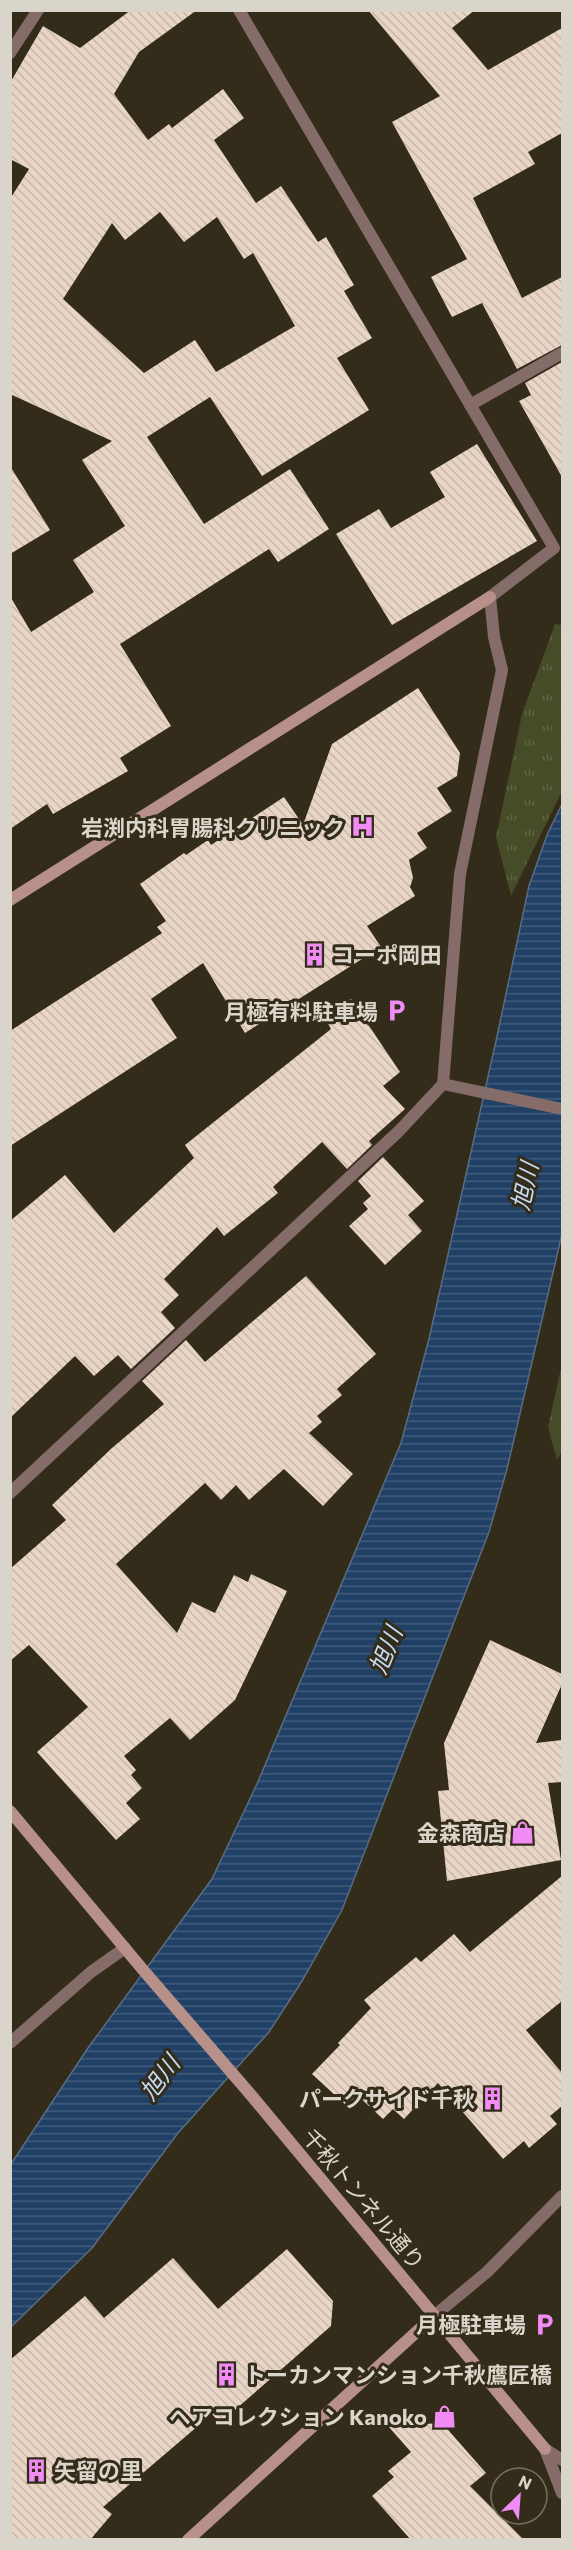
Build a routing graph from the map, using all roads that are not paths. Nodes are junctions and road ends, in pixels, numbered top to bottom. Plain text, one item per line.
1 (38, 10) edge
2 (239, 10) edge
3 (10, 53) edge
4 (562, 353) edge
5 (470, 405) junction
6 (490, 597) junction
7 (10, 900) edge
8 (443, 1084) junction
9 (562, 1109) edge
10 (10, 1493) edge
11 (10, 1810) edge
12 (124, 1948) junction
13 (10, 2043) edge
14 (562, 2196) edge
15 (434, 2316) junction
16 (545, 2449) junction
17 (562, 2460) edge
18 (562, 2493) edge
19 (188, 2540) edge

1 - 3 street
2 - 5 street
4 - 5 street
5 - 6 street
6 - 7 street
6 - 8 street
8 - 9 street
8 - 10 street
11 - 12 street, 千秋トンネル通り
12 - 13 street
12 - 15 street, 千秋トンネル通り
14 - 15 street
15 - 16 street, 千秋トンネル通り
15 - 19 street
16 - 17 street, 千秋トンネル通り
16 - 18 street, 千秋トンネル通り

